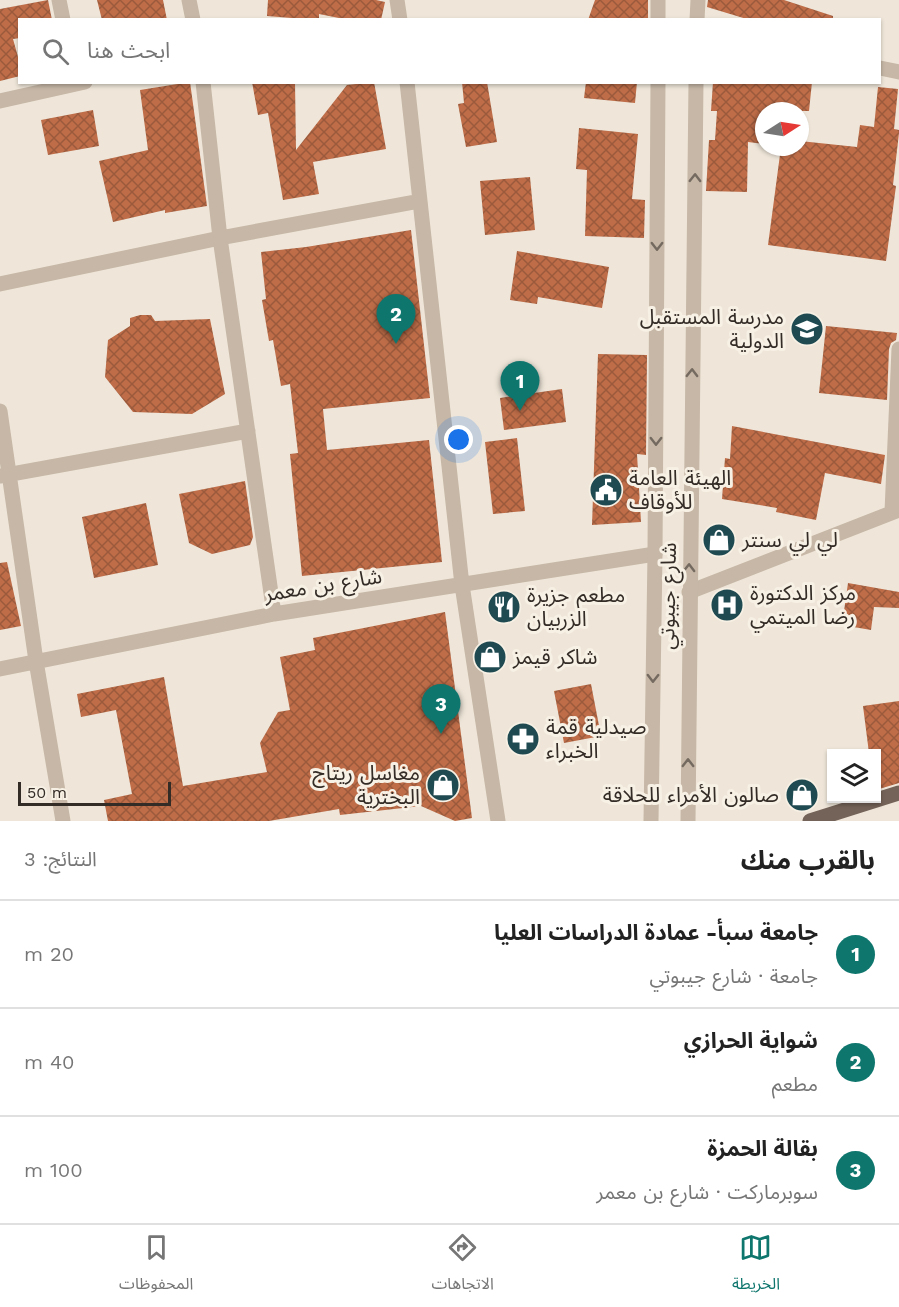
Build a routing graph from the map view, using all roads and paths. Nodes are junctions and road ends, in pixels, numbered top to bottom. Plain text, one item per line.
1 (59, 0) edge
2 (189, 0) edge
3 (397, 0) edge
4 (658, 0) edge
5 (698, 0) edge
6 (63, 18) edge
7 (193, 18) edge
8 (400, 18) edge
9 (658, 18) edge
10 (697, 18) edge
11 (881, 68) edge
12 (899, 72) edge
13 (76, 84) edge
14 (203, 84) edge
15 (407, 84) edge
16 (658, 84) edge
17 (696, 84) edge
18 (0, 101) edge
19 (420, 201) junction
20 (220, 238) junction
21 (0, 284) edge
22 (899, 349) edge
23 (0, 411) edge
24 (248, 431) junction
25 (4, 475) edge
26 (896, 511) edge
27 (655, 554) junction
28 (462, 585) junction
29 (689, 592) junction
30 (274, 614) junction
31 (36, 661) junction
32 (0, 669) edge
33 (899, 793) edge
34 (63, 821) edge
35 (498, 821) edge
36 (651, 821) edge
37 (688, 821) edge
38 (810, 821) edge

1 - 6 street
2 - 7 street
3 - 8 street
4 - 9 street
5 - 10 street
11 - 12 street
13 - 18 street
14 - 20 street
15 - 19 street
16 -> 27 street, شارع جيبوتي
29 -> 17 street, شارع جيبوتي
19 - 20 street
19 - 28 street
20 - 21 street
20 - 24 street
22 - 26 street
23 - 25 street
24 - 25 street
24 - 30 street
25 - 31 street
26 - 29 street
27 - 28 street, شارع بن معمر
27 -> 36 street, شارع جيبوتي
28 - 30 street, شارع بن معمر
28 - 35 street
37 -> 29 street, شارع جيبوتي
30 - 31 street, شارع بن معمر
31 - 32 street, شارع بن معمر
31 - 34 street
33 - 38 main road

